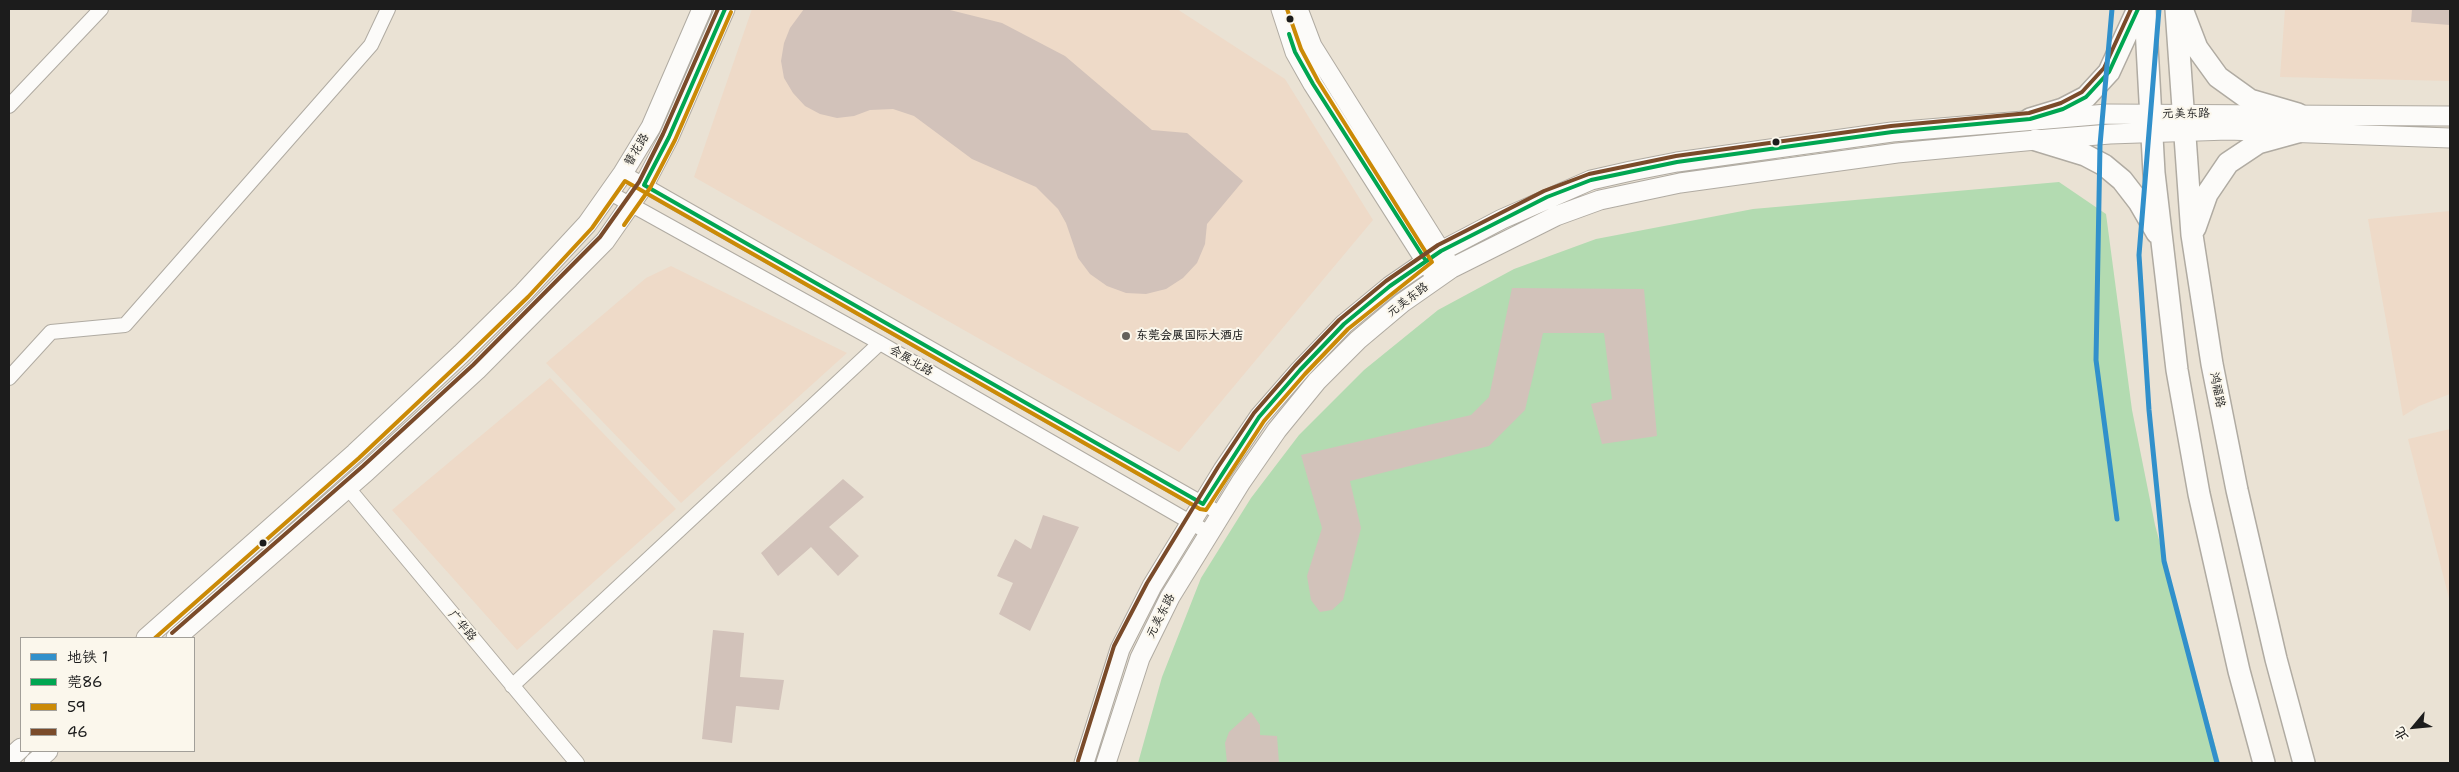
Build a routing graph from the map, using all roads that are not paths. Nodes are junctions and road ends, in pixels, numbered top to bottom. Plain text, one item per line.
1 (101, 9) edge
2 (388, 9) edge
3 (702, 9) edge
4 (725, 9) edge
5 (1281, 9) edge
6 (1298, 9) edge
7 (2138, 9) edge
8 (2145, 9) edge
9 (2176, 9) edge
10 (2182, 9) edge
11 (9, 106) edge
12 (2450, 116) edge
13 (2030, 119) junction
14 (2183, 122) junction
15 (2151, 123) junction
16 (2298, 123) junction
17 (2450, 138) edge
18 (2036, 140) junction
19 (623, 173) junction
20 (644, 184) junction
21 (610, 193) junction
22 (631, 204) junction
23 (2192, 236) junction
24 (2161, 239) junction
25 (1434, 256) junction
26 (1445, 273) junction
27 (880, 342) junction
28 (9, 378) edge
29 (348, 488) junction
30 (1203, 504) junction
31 (1221, 514) junction
32 (1191, 523) junction
33 (1209, 533) junction
34 (147, 637) edge
35 (177, 637) edge
36 (512, 686) junction
37 (20, 749) edge
38 (47, 752) edge
39 (9, 759) edge
40 (34, 763) edge
41 (577, 763) edge
42 (1084, 763) edge
43 (1106, 763) edge
44 (2264, 763) edge
45 (2304, 763) edge

1 - 11 street
2 - 28 street
3 - 19 street, 簪花路
4 - 20 street, 簪花路
5 - 25 street
6 - 25 street
7 - 13 main road
8 - 15 main road
9 - 14 main road, 鸿福路
10 - 16 main road
12 - 16 street, 元美东路
13 - 15 street, 元美东路
13 - 25 street, 元美东路
14 - 15 street, 元美东路
14 - 16 street, 元美东路
14 - 23 main road, 鸿福路
15 - 18 street, 元美东路
15 - 24 main road
16 - 17 street, 元美东路
16 - 23 main road
18 - 24 main road
18 - 26 street, 元美东路
19 - 20 street, 会展北路
19 - 21 street, 簪花路
20 - 22 street, 簪花路
20 - 30 street, 会展北路
21 - 22 street, 会展北路
21 - 34 street, 簪花路
22 - 27 street, 会展北路
22 - 29 street, 簪花路
23 - 45 main road, 鸿福路
24 - 44 main road
25 - 26 street
25 - 30 street, 元美东路
26 - 31 street, 元美东路
27 - 32 street, 会展北路
27 - 36 street
29 - 35 street, 簪花路
29 - 36 street, 广华路
30 - 31 street, 会展北路
30 - 32 street, 元美东路
31 - 33 street, 元美东路
32 - 33 street, 会展北路
32 - 42 street, 元美东路
33 - 43 street, 元美东路
36 - 41 street, 广华路
37 - 39 street
38 - 40 street

